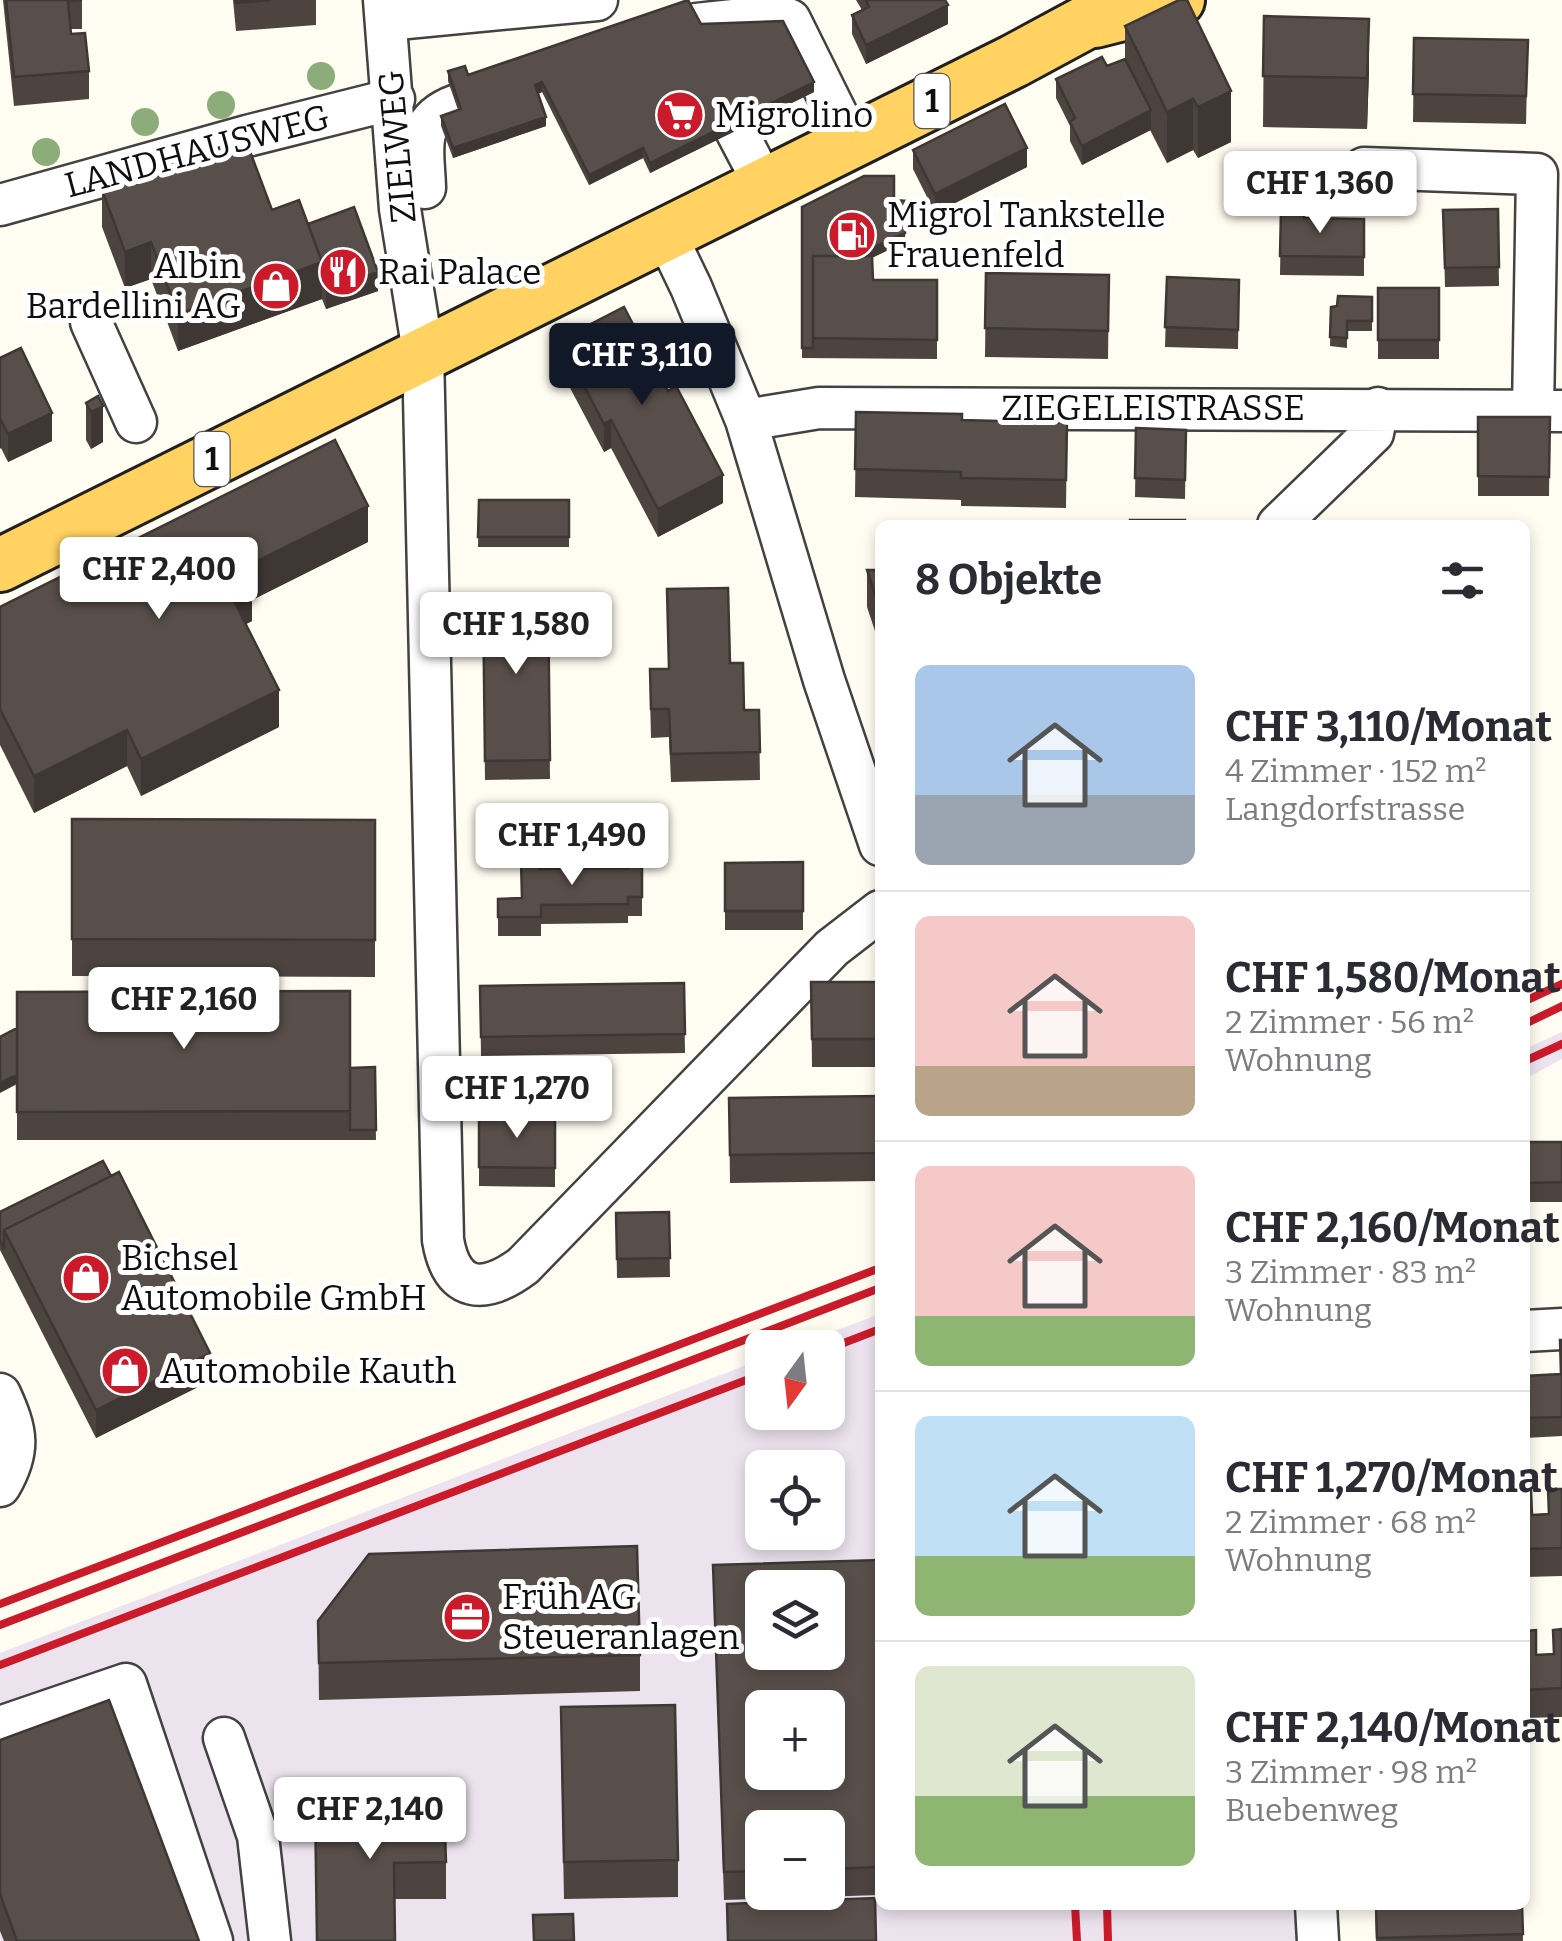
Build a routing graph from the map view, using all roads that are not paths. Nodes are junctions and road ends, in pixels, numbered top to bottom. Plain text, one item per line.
1 (597, 0) edge
2 (1178, 0) edge
3 (385, 10) edge
4 (1107, 12) edge
5 (696, 24) edge
6 (794, 28) junction
7 (770, 90) junction
8 (394, 99) junction
9 (457, 105) edge
10 (850, 142) junction
11 (1364, 168) dead end
12 (764, 184) junction
13 (426, 204) dead end
14 (0, 205) edge
15 (665, 234) junction
16 (90, 322) dead end
17 (424, 352) junction
18 (1378, 408) junction
19 (1548, 411) edge
20 (746, 420) junction
21 (136, 422) dead end
22 (1283, 520) edge
23 (0, 564) edge
24 (875, 831) edge
25 (875, 914) edge
26 (1562, 1329) edge
27 (1530, 1331) edge
28 (0, 1394) edge
29 (0, 1486) edge
30 (0, 1728) edge
31 (224, 1738) dead end
32 (1316, 1910) edge
33 (212, 1941) edge
34 (270, 1941) edge
35 (1318, 1941) edge

1 - 3 street
2 - 4 main road, 1
3 - 8 street, ZIELWEG
4 - 10 main road, 1
5 - 6 street
6 - 7 street
6 - 7 street
7 - 10 street
7 - 12 street
8 - 14 street, LANDHAUSWEG
8 - 17 street, ZIELWEG
9 - 13 street
10 - 12 main road, 1
11 - 19 street
12 - 15 main road, 1
15 - 17 main road, 1
15 - 20 street
16 - 21 street
17 - 23 main road, 1
17 - 25 street, ZIELWEG
18 - 19 street, ZIEGELEISTRASSE
18 - 20 street, ZIEGELEISTRASSE
18 - 22 street
20 - 24 street
26 - 27 street
28 - 29 street
30 - 33 street
31 - 34 street
32 - 35 street

